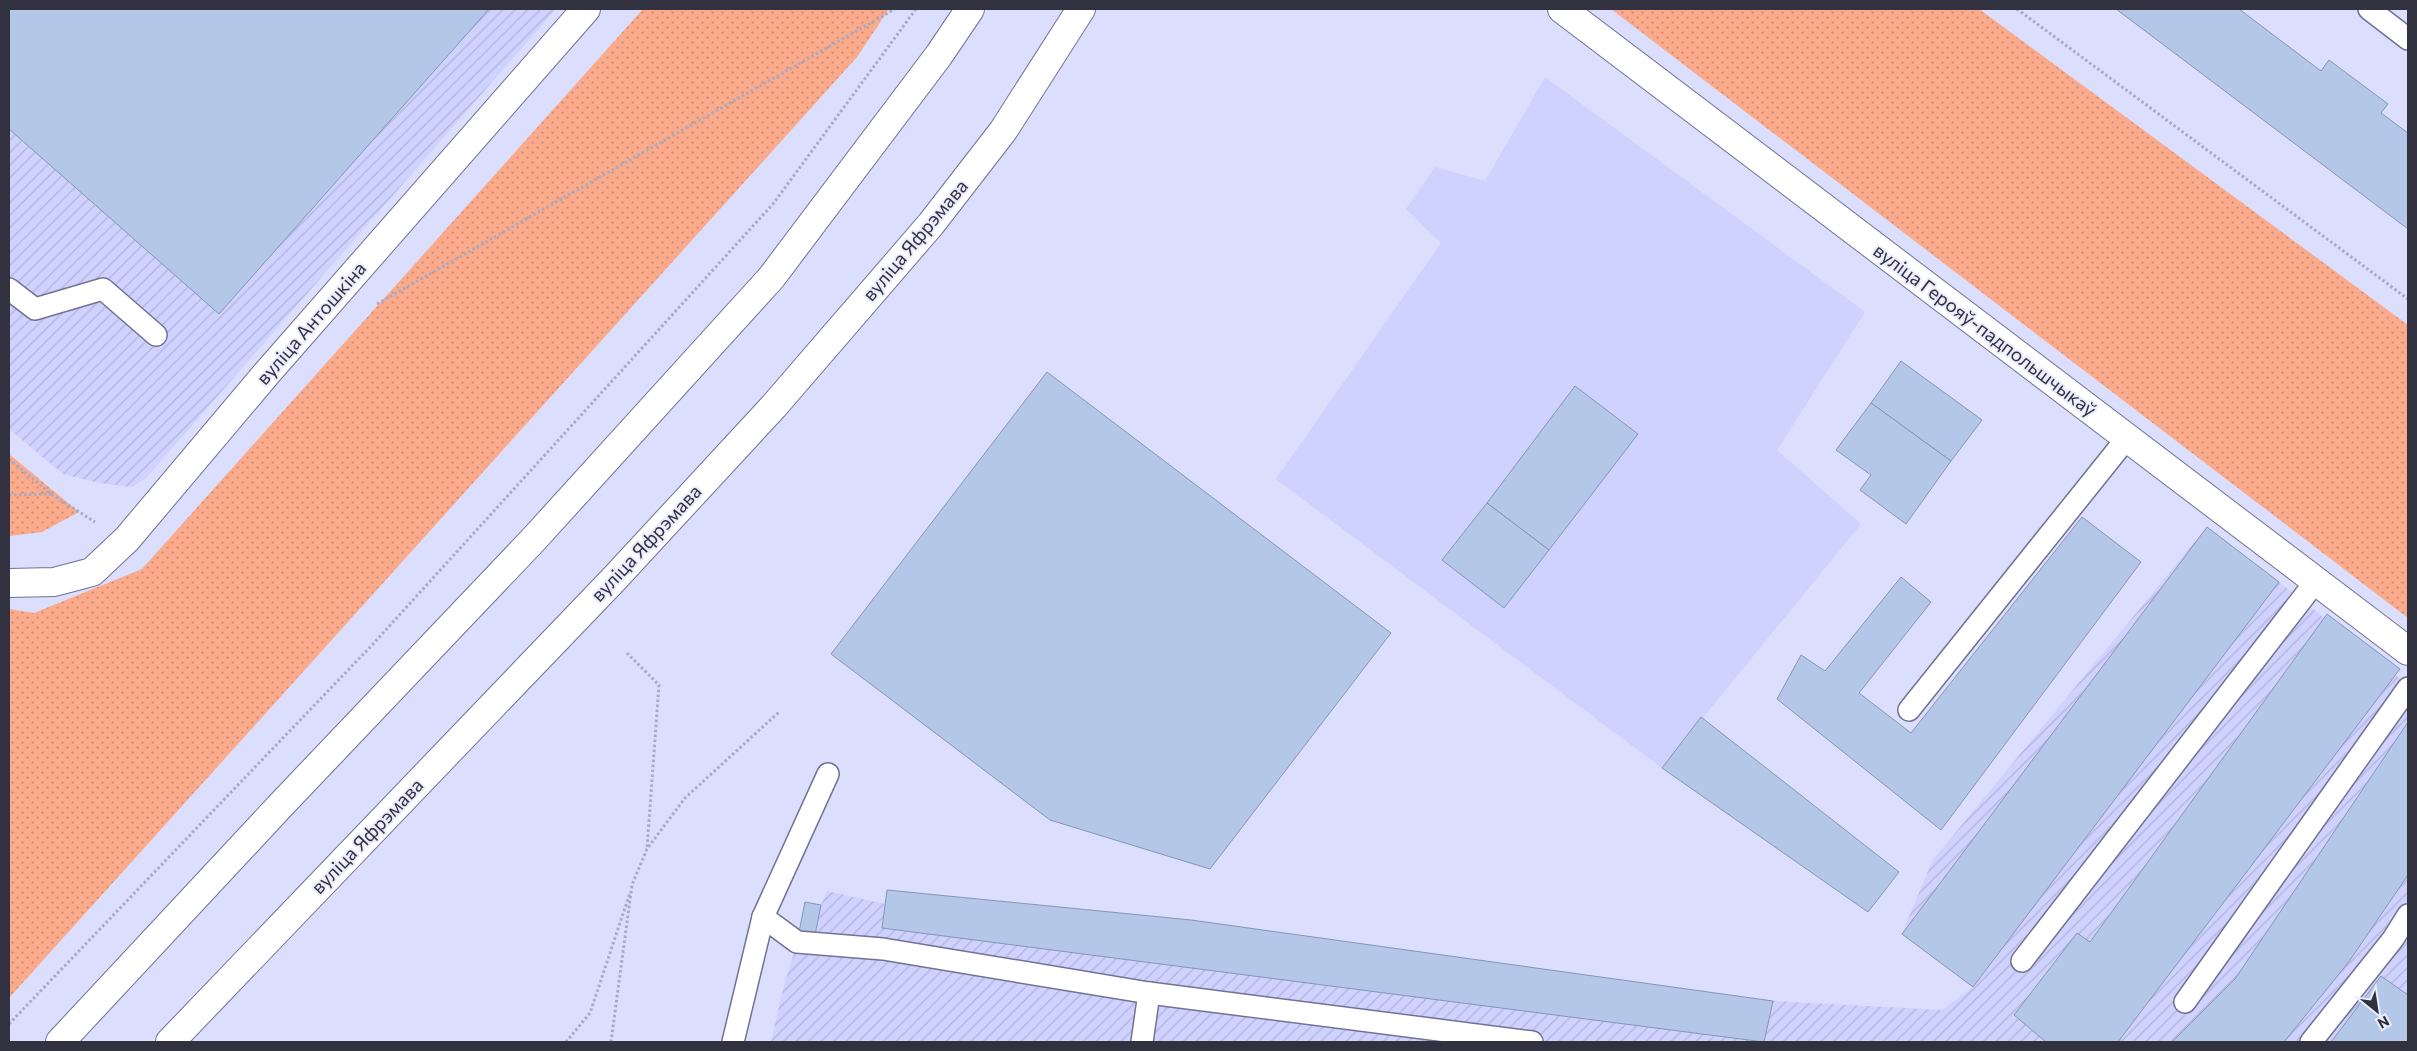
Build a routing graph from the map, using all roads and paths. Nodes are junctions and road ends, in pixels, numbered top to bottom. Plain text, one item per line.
1 (586, 9) edge
2 (895, 9) edge
3 (916, 9) edge
4 (970, 9) edge
5 (1081, 9) edge
6 (1562, 9) edge
7 (2017, 9) edge
8 (2369, 9) edge
9 (2408, 39) edge
10 (9, 289) edge
11 (2408, 299) edge
12 (370, 308) dead end
13 (156, 335) dead end
14 (2127, 438) junction
15 (9, 459) edge
16 (51, 494) junction
17 (9, 495) edge
18 (96, 522) dead end
19 (2316, 581) junction
20 (9, 583) edge
21 (2408, 651) edge
22 (627, 653) dead end
23 (2408, 688) edge
24 (1909, 710) dead end
25 (779, 712) dead end
26 (828, 774) dead end
27 (647, 849) junction
28 (632, 885) junction
29 (2408, 915) edge
30 (763, 917) junction
31 (2400, 945) edge
32 (2022, 961) dead end
33 (1149, 993) junction
34 (2185, 1002) dead end
35 (9, 1024) edge
36 (1391, 1034) edge
37 (1504, 1040) edge
38 (60, 1042) edge
39 (170, 1042) edge
40 (566, 1042) edge
41 (611, 1042) edge
42 (733, 1042) edge
43 (1142, 1042) edge
44 (1532, 1042) edge
45 (2312, 1042) edge

1 - 20 main road, вуліца Антошкіна
2 - 12 path
3 - 35 path
4 - 38 main road
5 - 39 main road, вуліца Яфрэмава
6 - 14 main road, вуліца Герояў-падпольшчыкаў
7 - 11 path
8 - 9 lane
10 - 13 lane
14 - 19 main road, вуліца Герояў-падпольшчыкаў
14 - 24 lane
15 - 16 path
16 - 17 path
16 - 18 path
19 - 21 main road, вуліца Герояў-падпольшчыкаў
19 - 32 lane
22 - 27 path
23 - 34 lane
25 - 27 path
26 - 30 lane
27 - 28 path
28 - 40 path
28 - 41 path
29 - 31 lane
30 - 33 lane
30 - 42 lane
31 - 45 lane
33 - 36 lane
33 - 43 lane
36 - 37 lane
37 - 44 lane

